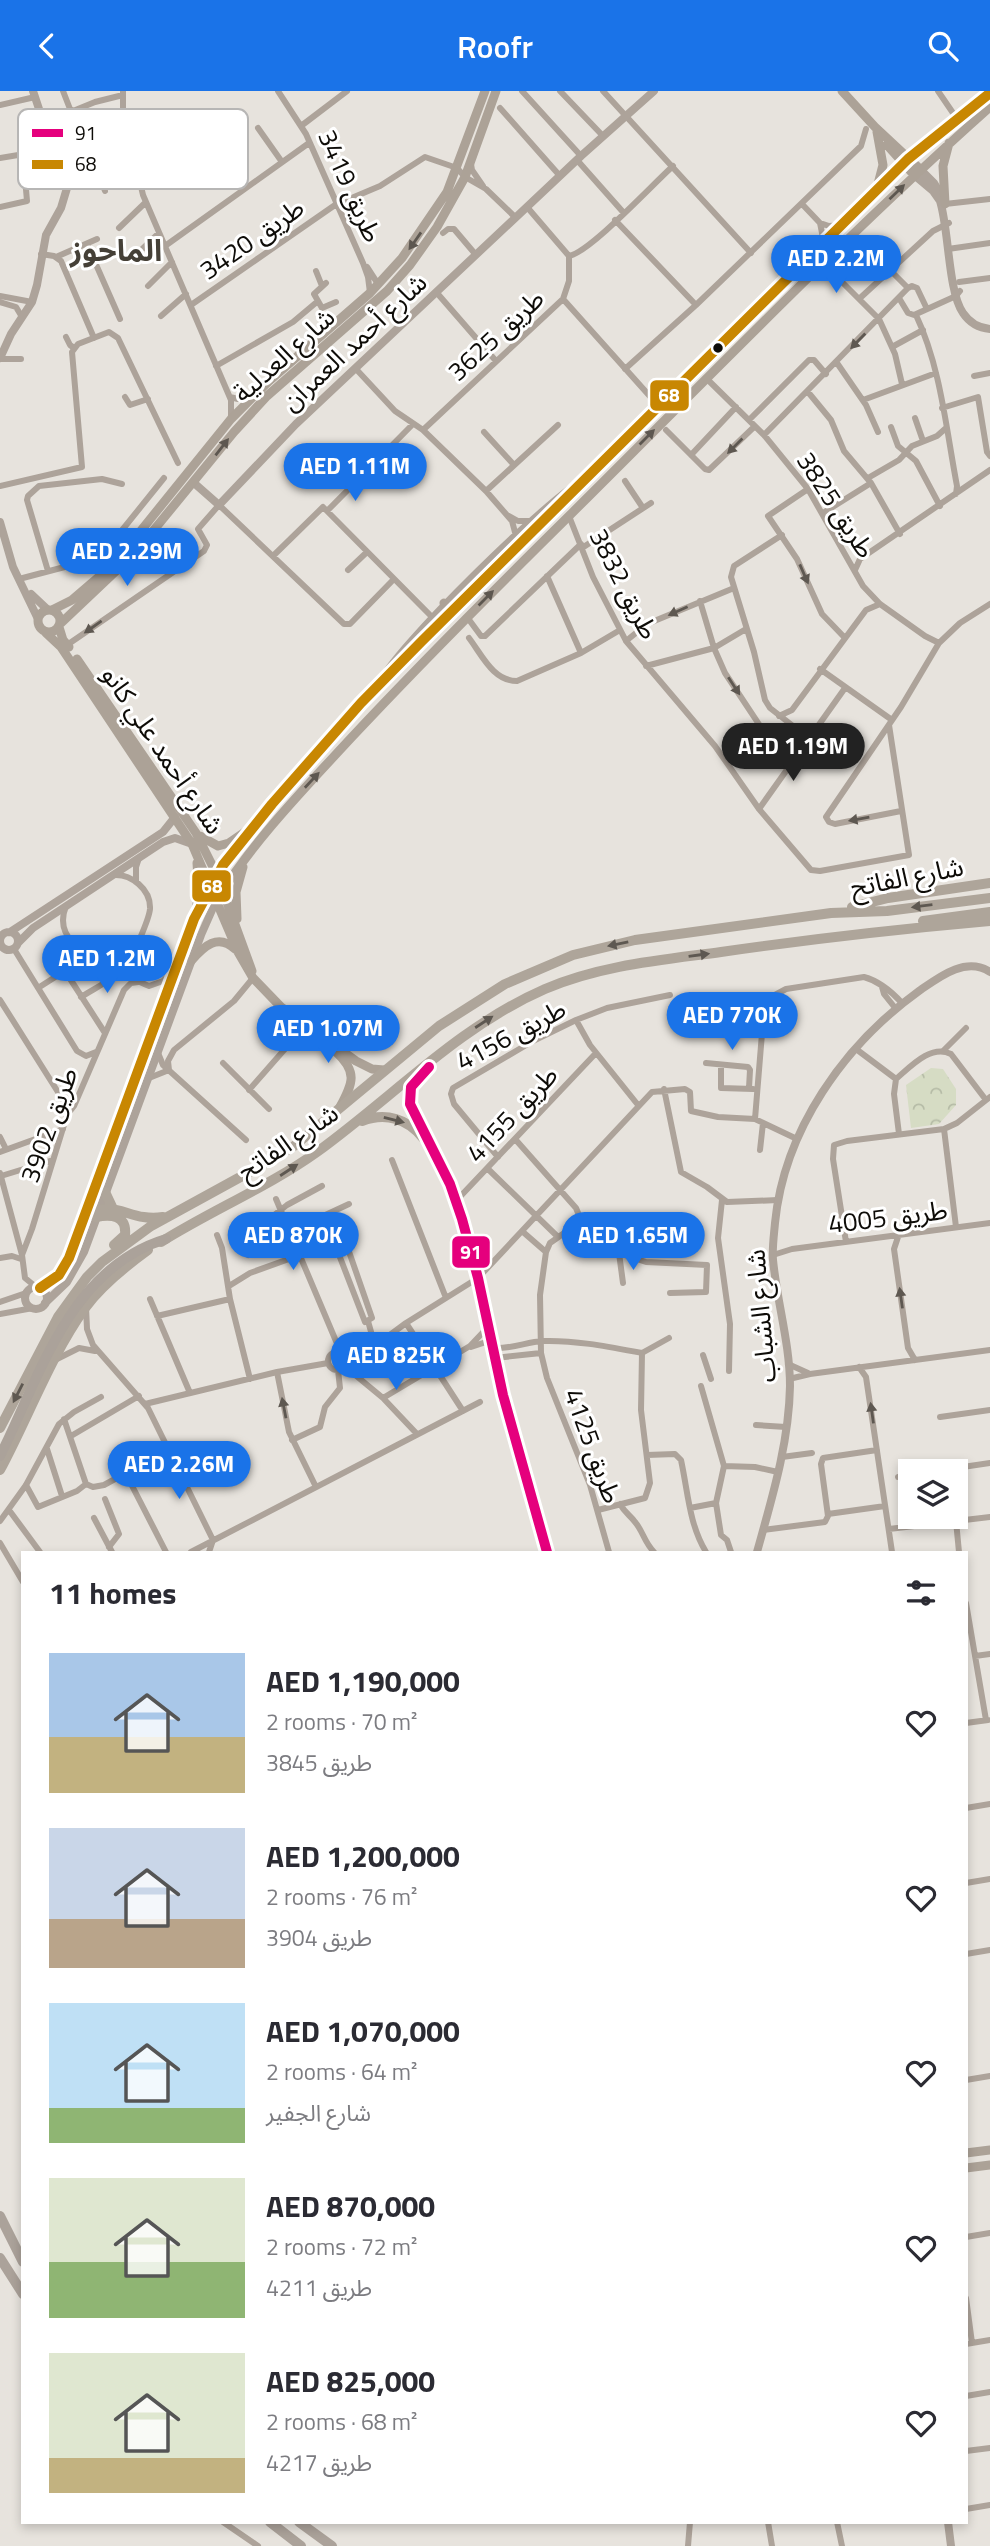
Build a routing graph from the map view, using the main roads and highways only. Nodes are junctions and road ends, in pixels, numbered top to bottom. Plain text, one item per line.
1 (485, 91) edge
2 (495, 91) edge
3 (842, 91) edge
4 (990, 93) edge
5 (990, 107) edge
6 (872, 129) junction
7 (949, 143) junction
8 (906, 162) junction
9 (917, 172) junction
10 (874, 195) junction
11 (945, 204) road end
12 (378, 284) junction
13 (364, 310) junction
14 (444, 603) road end
15 (50, 610) junction
16 (449, 617) junction
17 (60, 625) junction
18 (46, 632) junction
19 (154, 776) junction
20 (255, 825) junction
21 (196, 833) junction
22 (194, 848) junction
23 (251, 849) junction
24 (217, 875) junction
25 (990, 883) edge
26 (210, 886) junction
27 (223, 890) junction
28 (990, 898) edge
29 (216, 901) junction
30 (990, 912) edge
31 (831, 913) junction
32 (194, 919) road end
33 (990, 921) edge
34 (854, 933) junction
35 (239, 934) junction
36 (238, 952) junction
37 (191, 961) road end
38 (253, 978) junction
39 (306, 1025) junction
40 (438, 1055) junction
41 (384, 1070) junction
42 (339, 1109) junction
43 (352, 1124) junction
44 (105, 1192) road end
45 (113, 1209) junction
46 (97, 1213) junction
47 (170, 1216) junction
48 (84, 1220) road end
49 (166, 1239) junction
50 (102, 1262) junction
51 (0, 1428) edge
52 (0, 1456) edge
53 (0, 1470) edge
54 (990, 2150) edge
55 (968, 2153) edge
56 (990, 2165) edge
57 (968, 2168) edge
58 (0, 2216) edge
59 (0, 2258) edge
60 (21, 2258) edge
61 (21, 2291) edge
62 (273, 2524) edge
63 (302, 2524) edge
64 (301, 2546) edge
65 (332, 2546) edge

1 -> 12 main road, شارع العدلية
2 - 13 main road, شارع العدلية
3 - 6 main road
4 - 8 main road
5 - 7 main road
6 - 8 main road
6 - 10 main road
7 - 9 main road
7 - 11 main road
8 - 9 main road
8 - 10 main road
23 -> 9 main road
10 - 16 main road
12 - 13 main road
12 - 15 main road, شارع العدلية
17 -> 13 main road, شارع العدلية
14 - 16 main road
15 - 17 main road
15 - 18 main road
16 - 20 main road
17 - 18 main road
17 - 19 main road, شارع أحمد علي كانو
18 - 19 main road, شارع أحمد علي كانو
19 - 21 main road, شارع أحمد علي كانو
19 - 22 main road, شارع أحمد علي كانو
20 - 21 main road
20 - 24 main road
21 - 24 main road, شارع أحمد علي كانو
22 - 26 main road, شارع أحمد علي كانو
22 - 32 main road
23 - 27 main road
23 - 35 main road
24 - 26 main road
24 - 27 main road, شارع أحمد علي كانو
25 - 31 main road, شارع الفاتح
26 - 29 main road, شارع أحمد علي كانو
27 - 29 main road
27 - 35 main road, شارع أحمد علي كانو
28 -> 31 main road, شارع الفاتح
29 - 36 main road, شارع أحمد علي كانو
30 - 34 main road, شارع الفاتح
31 -> 41 main road, شارع الفاتح
33 - 34 main road, شارع الفاتح
40 -> 34 main road, شارع الفاتح
35 - 38 main road, شارع أحمد علي كانو
36 - 37 main road
36 - 38 main road, شارع أحمد علي كانو
38 - 39 main road
39 - 41 main road
39 - 42 main road
40 - 43 main road, شارع الفاتح
43 -> 40 main road
41 - 42 main road, شارع الفاتح
42 - 47 main road, شارع الفاتح
49 -> 43 main road, شارع الفاتح
44 - 45 main road
45 - 46 main road
45 - 47 main road
46 - 48 main road
46 - 50 main road
47 - 50 main road, شارع الفاتح
49 - 52 highway
49 - 53 main road, شارع الفاتح
50 -> 51 main road, شارع الفاتح
54 - 55 main road
56 - 57 main road
58 - 60 highway
59 - 61 highway
62 - 64 highway
63 - 65 highway

